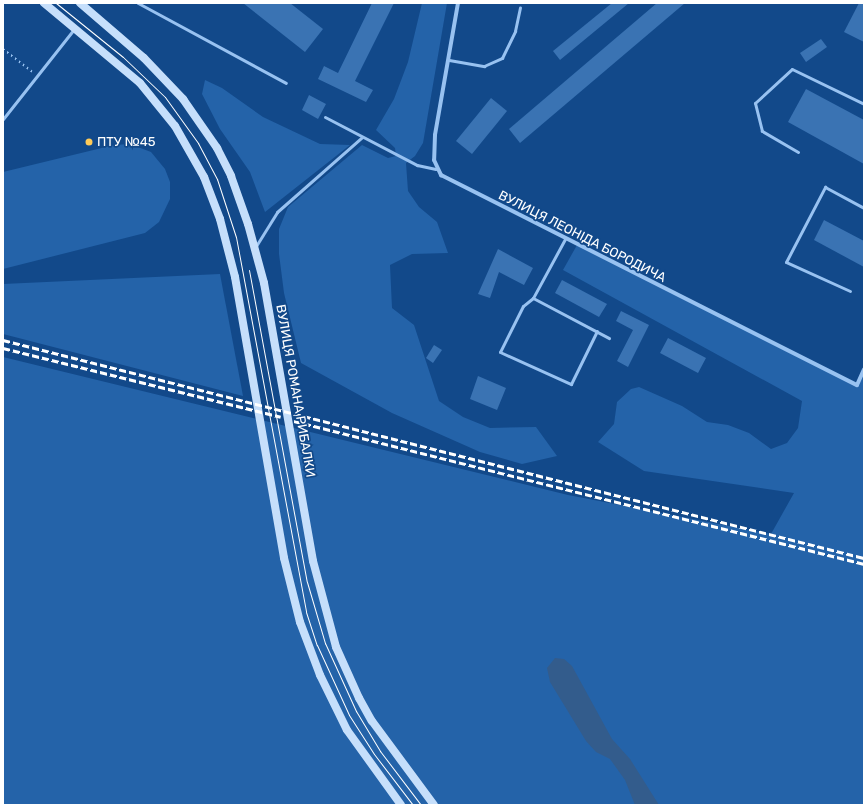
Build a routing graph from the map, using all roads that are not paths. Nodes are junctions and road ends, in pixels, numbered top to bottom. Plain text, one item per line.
1 (44, 3) edge
2 (80, 3) edge
3 (138, 3) edge
4 (458, 3) edge
5 (520, 8) dead end
6 (75, 28) junction
7 (448, 60) junction
8 (286, 83) dead end
9 (864, 104) edge
10 (325, 117) dead end
11 (3, 119) edge
12 (362, 137) junction
13 (798, 152) dead end
14 (436, 169) junction
15 (863, 207) edge
16 (565, 239) junction
17 (255, 248) junction
18 (850, 291) dead end
19 (533, 298) junction
20 (597, 331) junction
21 (609, 338) dead end
22 (864, 369) edge
23 (401, 805) edge
24 (434, 805) edge

1 - 6 main road
2 - 17 main road, ВУЛИЦЯ РОМАНА РИБАЛКИ
3 - 8 lane
4 - 7 street
5 - 7 lane
6 - 11 lane
6 - 23 main road
7 - 14 street
9 - 13 lane
10 - 12 lane
12 - 14 lane
12 - 17 lane
14 - 16 street, ВУЛИЦЯ ЛЕОНІДА БОРОДИЧА
15 - 18 lane
16 - 19 lane
16 - 22 street, ВУЛИЦЯ ЛЕОНІДА БОРОДИЧА
17 - 24 main road, ВУЛИЦЯ РОМАНА РИБАЛКИ
19 - 20 lane
19 - 20 lane
20 - 21 lane

